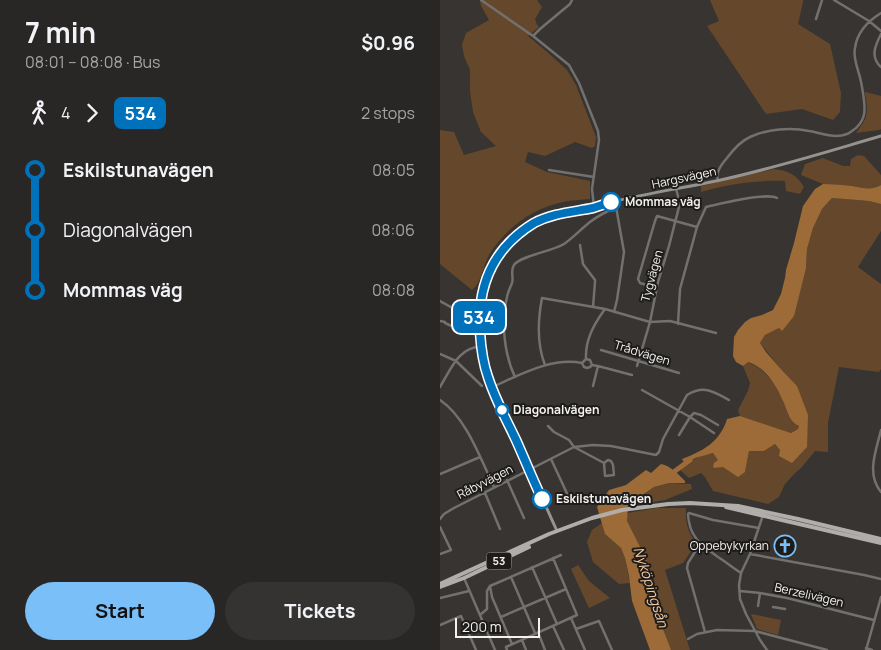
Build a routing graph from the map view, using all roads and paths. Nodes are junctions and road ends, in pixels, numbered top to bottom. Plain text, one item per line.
1 (481, 0) edge
2 (572, 0) edge
3 (822, 0) edge
4 (834, 0) edge
5 (881, 13) edge
6 (816, 18) dead end
7 (869, 21) junction
8 (881, 32) edge
9 (533, 36) junction
10 (881, 67) edge
11 (881, 136) edge
12 (549, 170) dead end
13 (594, 177) junction
14 (718, 181) junction
15 (676, 189) junction
16 (777, 198) dead end
17 (615, 201) junction
18 (594, 207) junction
19 (617, 207) junction
20 (676, 220) junction
21 (697, 227) junction
22 (580, 245) dead end
23 (657, 288) junction
24 (440, 301) edge
25 (593, 306) junction
26 (605, 309) junction
27 (614, 312) junction
28 (440, 321) edge
29 (479, 321) junction
30 (650, 322) junction
31 (678, 324) junction
32 (460, 330) dead end
33 (716, 334) dead end
34 (481, 347) junction
35 (601, 350) dead end
36 (440, 354) edge
37 (586, 359) junction
38 (456, 361) junction
39 (638, 362) junction
40 (582, 363) junction
41 (592, 364) junction
42 (546, 365) junction
43 (598, 366) junction
44 (637, 366) dead end
45 (679, 373) dead end
46 (632, 375) dead end
47 (516, 376) junction
48 (482, 386) dead end
49 (593, 386) dead end
50 (440, 387) edge
51 (492, 387) junction
52 (642, 390) dead end
53 (440, 400) edge
54 (729, 400) dead end
55 (678, 411) junction
56 (690, 417) junction
57 (548, 426) dead end
58 (718, 426) dead end
59 (881, 430) edge
60 (714, 432) dead end
61 (678, 435) dead end
62 (574, 447) junction
63 (480, 457) junction
64 (551, 459) junction
65 (604, 463) junction
66 (529, 470) junction
67 (440, 474) edge
68 (507, 480) junction
69 (494, 487) junction
70 (881, 492) edge
71 (484, 493) junction
72 (571, 502) dead end
73 (763, 514) junction
74 (524, 518) dead end
75 (440, 519) edge
76 (440, 527) edge
77 (759, 528) junction
78 (500, 529) dead end
79 (557, 532) junction
80 (881, 541) edge
81 (700, 544) junction
82 (440, 554) edge
83 (750, 554) junction
84 (560, 555) dead end
85 (553, 558) junction
86 (532, 568) junction
87 (741, 573) junction
88 (463, 576) junction
89 (511, 577) junction
90 (881, 580) edge
91 (440, 586) edge
92 (490, 586) junction
93 (566, 589) junction
94 (470, 591) junction
95 (740, 591) junction
96 (760, 593) junction
97 (881, 597) edge
98 (440, 598) edge
99 (546, 598) junction
100 (758, 606) dead end
101 (523, 607) junction
102 (773, 607) dead end
103 (785, 609) dead end
104 (480, 615) junction
105 (501, 617) junction
106 (571, 618) junction
107 (874, 620) junction
108 (557, 624) junction
109 (440, 625) edge
110 (553, 626) junction
111 (576, 629) junction
112 (755, 631) junction
113 (705, 632) junction
114 (536, 633) junction
115 (688, 639) dead end
116 (522, 640) junction
117 (512, 644) junction
118 (564, 649) edge
119 (866, 649) edge
120 (476, 650) edge
121 (495, 650) edge
122 (507, 650) edge
123 (526, 650) edge
124 (545, 650) edge
125 (559, 650) edge
126 (585, 650) edge
127 (612, 650) edge
128 (767, 650) edge
129 (827, 650) edge
130 (872, 650) edge

1 - 9 street
2 - 9 street
3 - 6 street
4 - 7 street
5 - 7 street
7 - 8 street
7 - 14 street
8 - 10 street
9 - 13 street
11 - 14 street, Hargsvägen
12 - 13 street
13 - 18 street
14 - 15 street, Hargsvägen
15 - 17 street, Hargsvägen
15 - 20 street, Tygvägen
16 - 21 street
17 - 18 street, Hargsvägen
17 - 19 street
18 - 29 street, Hargsvägen
19 - 27 street
19 - 47 street
20 - 21 street
20 - 23 street, Tygvägen
20 - 23 street
21 - 31 street
22 - 25 street
23 - 30 street, Tygvägen
24 - 29 street
25 - 26 street
25 - 42 street
26 - 27 street
26 - 37 street
27 - 30 street
28 - 32 street
29 - 34 street, Hargsvägen
30 - 31 street
30 - 39 street, Tygvägen
31 - 33 street
34 - 38 street
34 - 51 street, Hargsvägen
35 - 39 street, Trådvägen
36 - 38 street
37 - 40 street
37 - 41 street
38 - 48 street
38 - 50 street
39 - 44 street, Tygvägen
39 - 45 street, Trådvägen
40 - 41 street
40 - 42 street
41 - 43 street
42 - 47 street
43 - 46 street
43 - 49 street
47 - 51 street
51 - 66 street, Hargsvägen
52 - 55 street
53 - 63 street
54 - 55 street
55 - 56 street
55 - 62 street, Råbyvägen
56 - 58 street
56 - 60 street
56 - 61 street
57 - 62 street
59 - 70 street
62 - 64 street, Råbyvägen
62 - 65 street
63 - 67 street
63 - 69 street
64 - 66 street, Råbyvägen
64 - 72 street
65 - 65 street
66 - 68 street, Råbyvägen
66 - 79 street, Hargsvägen
68 - 69 street, Råbyvägen
68 - 74 street
69 - 71 street, Råbyvägen
71 - 75 street, Råbyvägen
71 - 78 street
73 - 77 street
73 - 79 main road, 53
73 - 80 main road, 53
76 - 82 street
77 - 81 street
77 - 83 street
79 - 88 main road, 53
81 - 87 street
81 - 113 street
83 - 87 street
83 - 90 street
84 - 85 street
85 - 86 street
85 - 93 street
86 - 89 street
86 - 99 street
87 - 95 street
88 - 91 main road, 53
88 - 94 street
89 - 92 street
89 - 101 street
92 - 104 street
92 - 105 street
93 - 99 street
93 - 106 street
94 - 98 street
94 - 104 street
95 - 96 street, Berzelivägen
95 - 112 street
96 - 100 street
96 - 107 street, Berzelivägen
97 - 107 street
99 - 101 street
99 - 108 street
101 - 105 street
101 - 114 street
102 - 103 street
104 - 121 street
105 - 117 street
106 - 108 street
106 - 111 street
107 - 119 street
108 - 110 street
109 - 120 street
110 - 114 street
110 - 118 street
111 - 126 street
111 - 127 street
112 - 113 street
112 - 128 street
112 - 129 street
113 - 115 street
114 - 116 street
114 - 124 street
116 - 117 street
116 - 123 street
117 - 122 street
118 - 125 street
119 - 130 street

